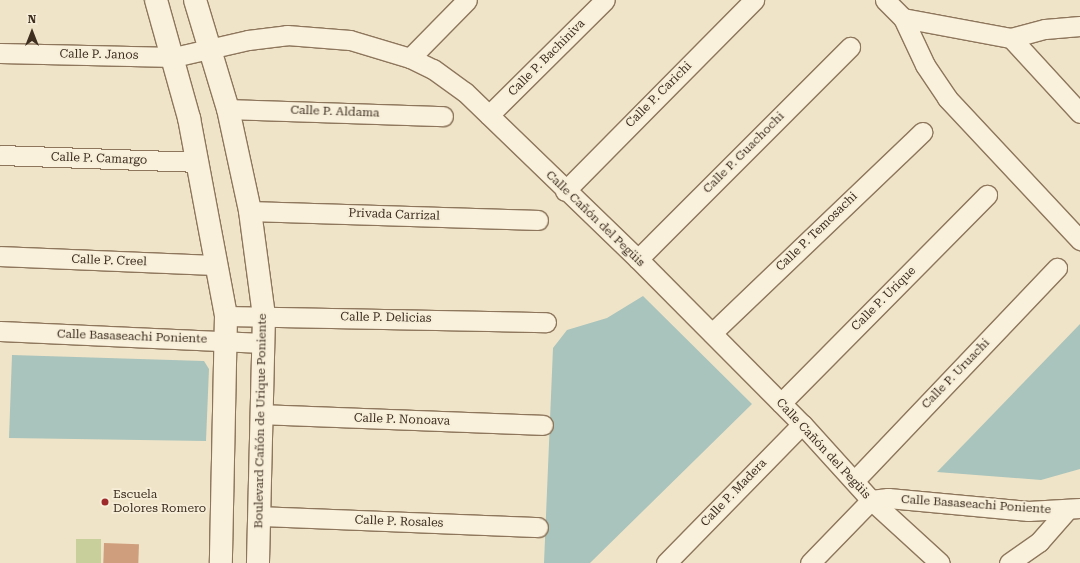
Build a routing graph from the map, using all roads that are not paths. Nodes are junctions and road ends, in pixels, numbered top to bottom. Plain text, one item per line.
1 (156, 0) edge
2 (195, 0) edge
3 (467, 0) edge
4 (605, 0) edge
5 (754, 0) edge
6 (885, 0) edge
7 (903, 18) junction
8 (1080, 26) edge
9 (1011, 38) junction
10 (211, 47) junction
11 (850, 47) dead end
12 (0, 53) edge
13 (174, 56) junction
14 (410, 58) junction
15 (228, 109) junction
16 (1080, 113) edge
17 (489, 115) junction
18 (443, 116) dead end
19 (922, 132) dead end
20 (0, 156) edge
21 (198, 162) junction
22 (565, 191) junction
23 (987, 195) dead end
24 (250, 211) junction
25 (538, 220) dead end
26 (1080, 240) edge
27 (0, 256) edge
28 (638, 259) junction
29 (217, 265) junction
30 (1057, 268) dead end
31 (226, 316) junction
32 (264, 316) junction
33 (546, 322) dead end
34 (0, 331) edge
35 (712, 333) junction
36 (227, 341) junction
37 (263, 343) junction
38 (781, 403) junction
39 (261, 414) junction
40 (802, 424) junction
41 (542, 425) dead end
42 (855, 480) junction
43 (871, 500) junction
44 (1073, 509) edge
45 (259, 516) junction
46 (538, 527) dead end
47 (221, 563) edge
48 (258, 563) edge
49 (666, 563) edge
50 (810, 563) edge
51 (940, 563) edge
52 (1009, 563) edge

1 - 13 main road
2 - 10 main road, Boulevard Cañón de Urique Poniente
3 - 14 street
4 - 17 street, Calle P. Bachiniva
5 - 22 street, Calle P. Carichi
6 - 7 street
7 - 9 street
7 - 26 street
8 - 9 street
9 - 16 street
10 - 13 street, Calle Cañón del Pegüis
10 - 14 street, Calle Cañón del Pegüis
10 - 15 main road, Boulevard Cañón de Urique Poniente
11 - 28 street, Calle P. Guachochi
12 - 13 street, Calle P. Janos
13 - 21 main road
14 - 17 street, Calle Cañón del Pegüis
15 - 18 street, Calle P. Aldama
15 - 24 main road, Boulevard Cañón de Urique Poniente
17 - 22 street, Calle Cañón del Pegüis
19 - 35 street, Calle P. Temosachi
20 - 21 street, Calle P. Camargo
21 - 29 main road
22 - 28 street, Calle Cañón del Pegüis
23 - 38 street, Calle P. Urique
24 - 25 street, Privada Carrizal
24 - 32 main road, Boulevard Cañón de Urique Poniente
27 - 29 street, Calle P. Creel
28 - 35 street, Calle Cañón del Pegüis
29 - 31 main road
30 - 42 street, Calle P. Uruachi
31 - 32 street, Calle P. Delicias
31 - 36 main road
32 - 33 street, Calle P. Delicias
32 - 37 main road, Boulevard Cañón de Urique Poniente
34 - 36 street, Calle Basaseachi Poniente
35 - 38 street, Calle Cañón del Pegüis
36 - 37 street, Calle Basaseachi Poniente
36 - 47 main road
37 - 39 main road, Boulevard Cañón de Urique Poniente
38 - 40 street, Calle Cañón del Pegüis
39 - 41 street, Calle P. Nonoava
39 - 45 main road, Boulevard Cañón de Urique Poniente
40 - 42 street, Calle Cañón del Pegüis
40 - 49 street, Calle P. Madera
42 - 43 street, Calle Cañón del Pegüis
43 - 44 street, Calle Basaseachi Poniente
43 - 50 street
43 - 51 street, Calle Cañón del Pegüis
44 - 52 street
45 - 46 street, Calle P. Rosales
45 - 48 main road, Boulevard Cañón de Urique Poniente

